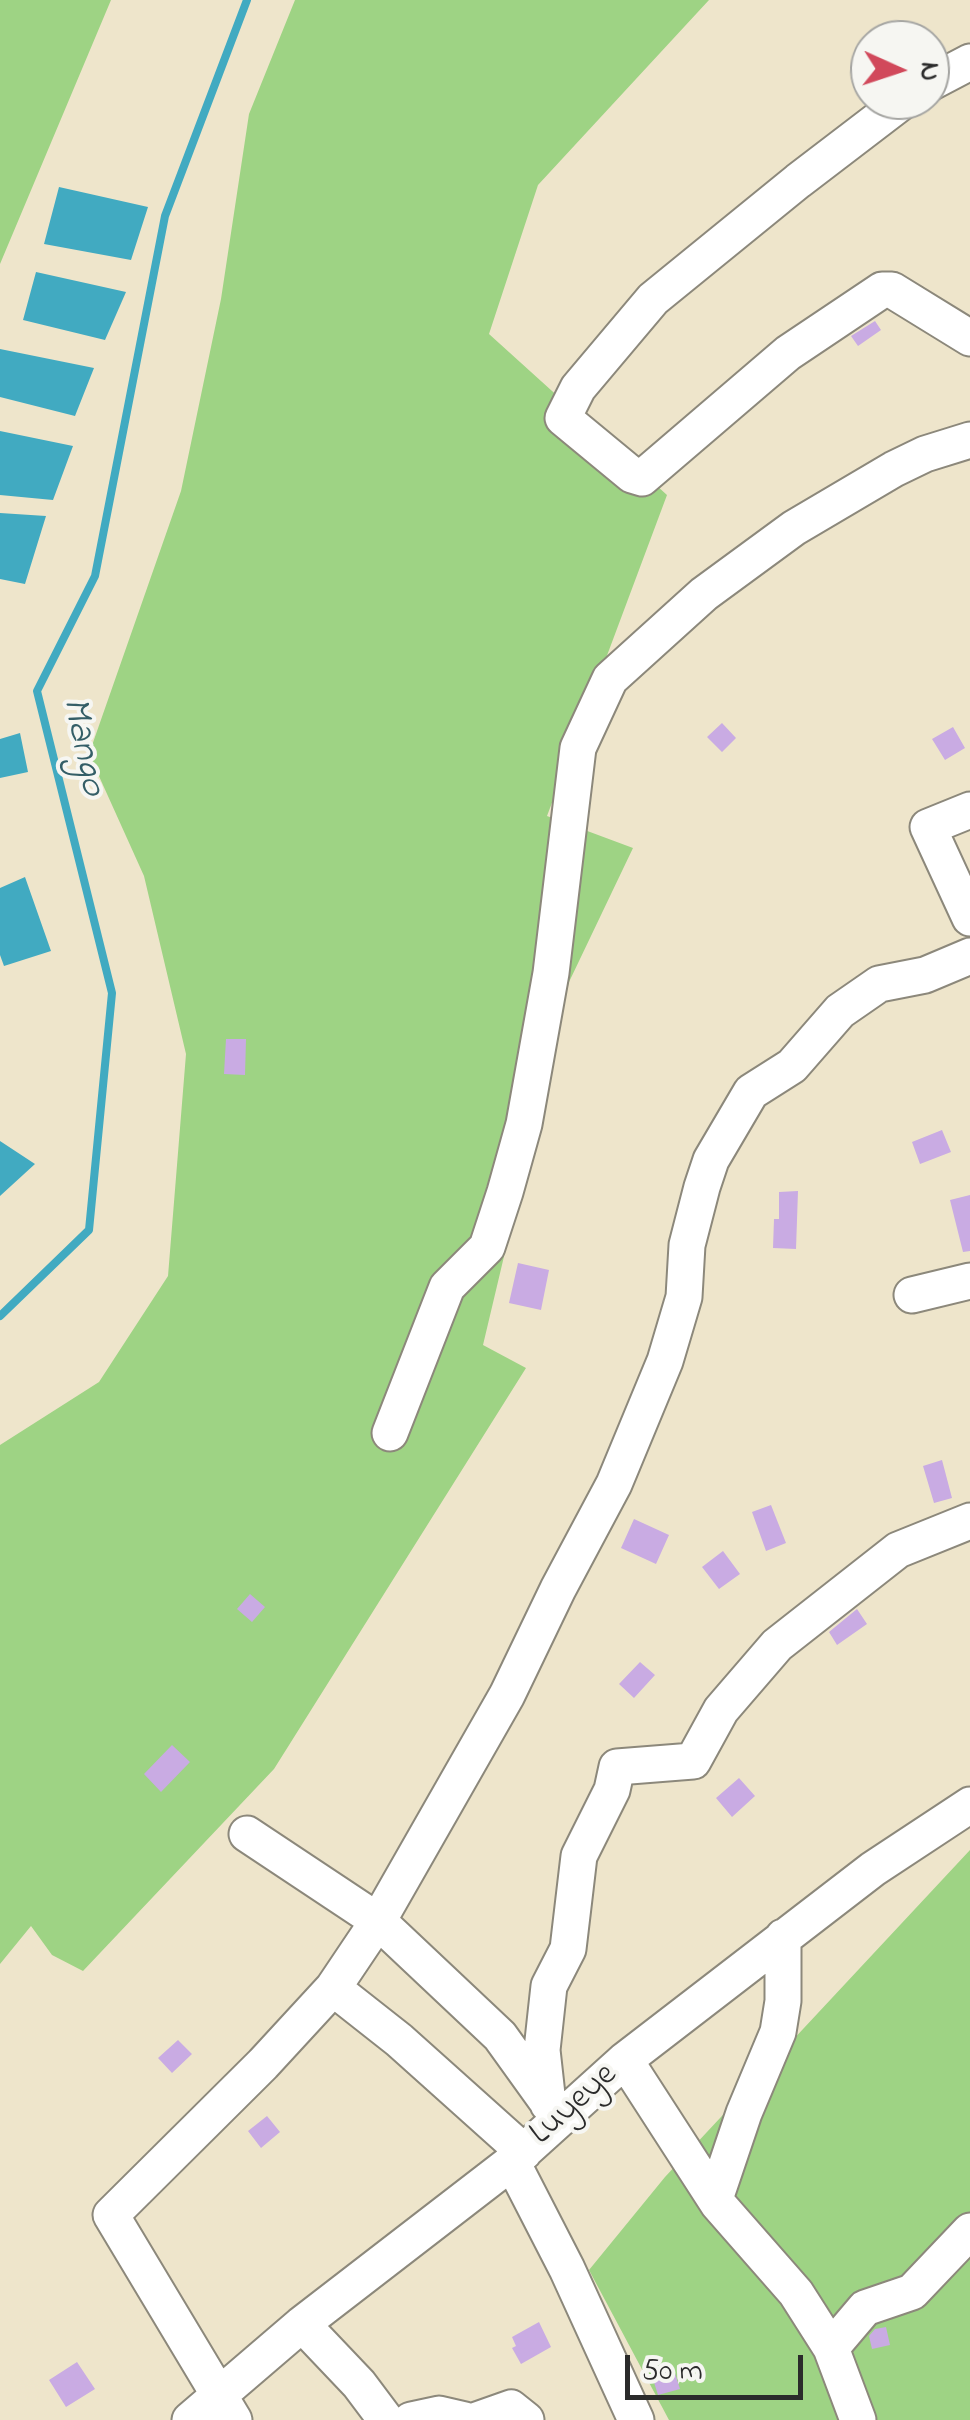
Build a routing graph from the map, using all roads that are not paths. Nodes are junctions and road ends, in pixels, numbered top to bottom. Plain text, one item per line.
1 (878, 120) edge
2 (970, 338) edge
3 (970, 440) edge
4 (970, 810) edge
5 (970, 918) edge
6 (970, 956) edge
7 (970, 1281) edge
8 (912, 1294) dead end
9 (390, 1433) dead end
10 (970, 1521) edge
11 (970, 1806) edge
12 (247, 1834) dead end
13 (378, 1920) junction
14 (782, 1938) junction
15 (332, 1988) junction
16 (625, 2060) junction
17 (554, 2113) junction
18 (518, 2157) junction
19 (715, 2199) junction
20 (970, 2231) edge
21 (302, 2324) junction
22 (831, 2348) junction
23 (226, 2407) edge
24 (631, 2418) edge
25 (190, 2420) edge
26 (386, 2420) edge
27 (411, 2420) edge
28 (465, 2420) edge
29 (477, 2420) edge
30 (526, 2420) edge
31 (858, 2420) edge

1 - 2 street
3 - 9 street
4 - 5 street
6 - 13 street
7 - 8 street
10 - 17 street
11 - 14 street, Luyeye
12 - 13 street
13 - 15 street
13 - 17 street
14 - 16 street, Luyeye
14 - 19 street
15 - 18 street
15 - 23 street
16 - 17 street, Luyeye
16 - 19 street
17 - 18 street, Luyeye
18 - 21 street, Luyeye
18 - 24 street
19 - 22 street
20 - 22 street
21 - 23 street, Luyeye
21 - 26 street
22 - 31 street
23 - 25 street, Luyeye
27 - 28 street
29 - 30 street

